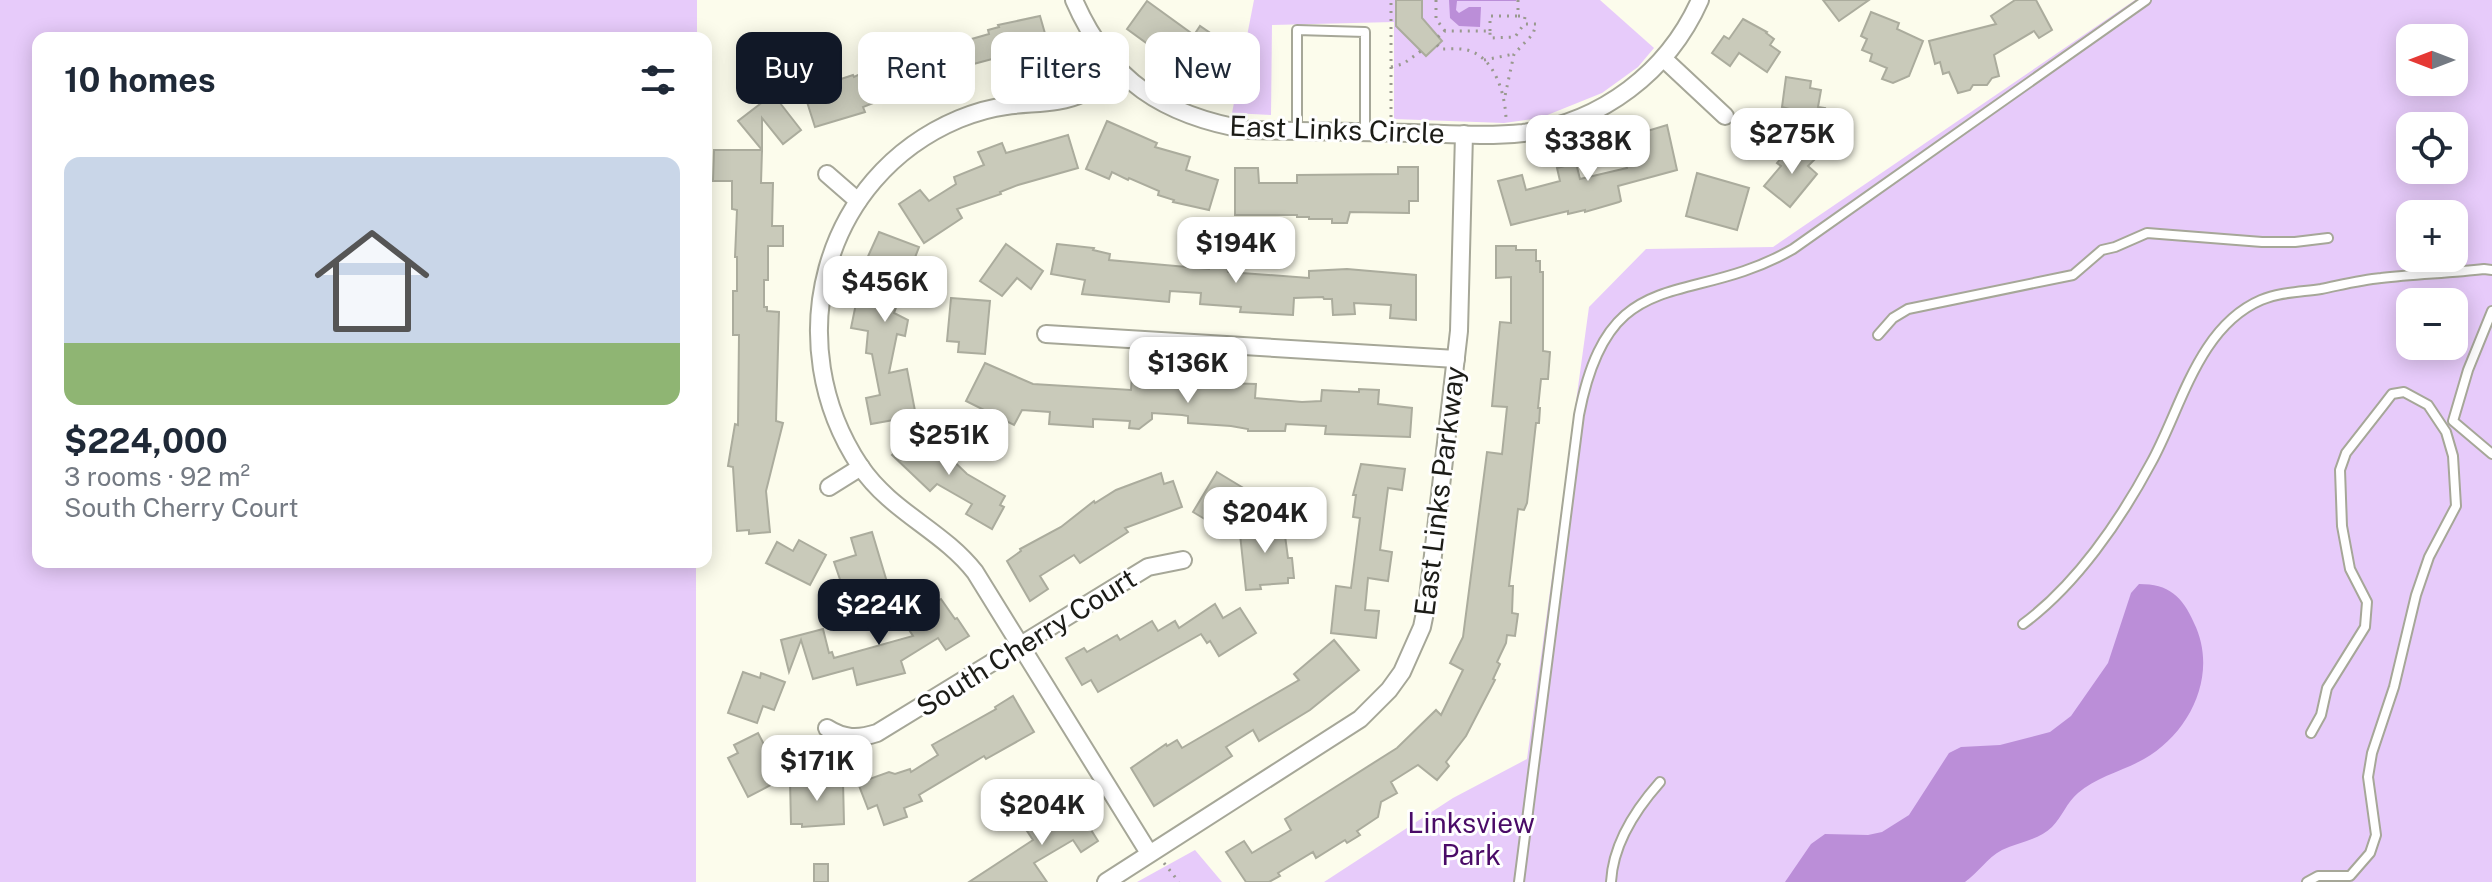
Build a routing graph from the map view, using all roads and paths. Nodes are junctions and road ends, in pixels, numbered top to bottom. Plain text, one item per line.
1 (1074, 0) edge
2 (1391, 0) edge
3 (1436, 0) edge
4 (1518, 0) edge
5 (1700, 0) edge
6 (2146, 0) edge
7 (1518, 16) junction
8 (1524, 24) junction
9 (1445, 31) junction
10 (1490, 31) junction
11 (1090, 32) edge
12 (1438, 37) dead end
13 (1437, 45) dead end
14 (1421, 51) dead end
15 (1514, 54) junction
16 (1664, 59) junction
17 (1484, 60) junction
18 (1391, 67) junction
19 (1129, 78) edge
20 (1505, 96) junction
21 (1023, 104) edge
22 (1725, 116) dead end
23 (1391, 117) dead end
24 (1297, 131) junction
25 (1365, 132) junction
26 (1464, 134) junction
27 (1507, 134) junction
28 (827, 174) dead end
29 (858, 201) junction
30 (2328, 238) dead end
31 (2492, 270) edge
32 (2492, 311) edge
33 (1046, 334) dead end
34 (1878, 335) dead end
35 (1456, 359) junction
36 (2492, 454) edge
37 (861, 467) junction
38 (829, 487) dead end
39 (1183, 560) dead end
40 (2023, 624) dead end
41 (1021, 646) junction
42 (827, 728) dead end
43 (2311, 733) dead end
44 (1660, 782) dead end
45 (1152, 851) junction
46 (1106, 882) edge
47 (1179, 882) edge
48 (1519, 882) edge
49 (1611, 882) edge
50 (2307, 882) edge

1 - 11 street, East Links Circle
2 - 18 path
3 - 9 path
4 - 7 path
5 - 16 street, East Links Circle
6 - 48 lane
7 - 8 path
7 - 10 path
8 - 10 path
8 - 15 path
9 - 10 path
9 - 12 path
13 - 17 path
14 - 18 path
15 - 17 path
15 - 20 path
16 - 22 street
16 - 27 street, East Links Circle
17 - 20 path
18 - 23 path
19 - 24 street, East Links Circle
20 - 27 path
21 - 29 street
24 - 25 street, East Links Circle
24 - 25 lane
25 - 26 street, East Links Circle
26 - 27 street, East Links Circle
26 - 35 street, East Links Parkway
28 - 29 street
29 - 37 street
30 - 34 lane
31 - 40 lane
32 - 36 lane
33 - 35 street
35 - 45 street, East Links Parkway
37 - 38 street
37 - 41 street
39 - 41 street, South Cherry Court
41 - 42 street, South Cherry Court
41 - 45 street
43 - 50 lane
44 - 49 lane
45 - 46 street, East Links Parkway
45 - 47 path

